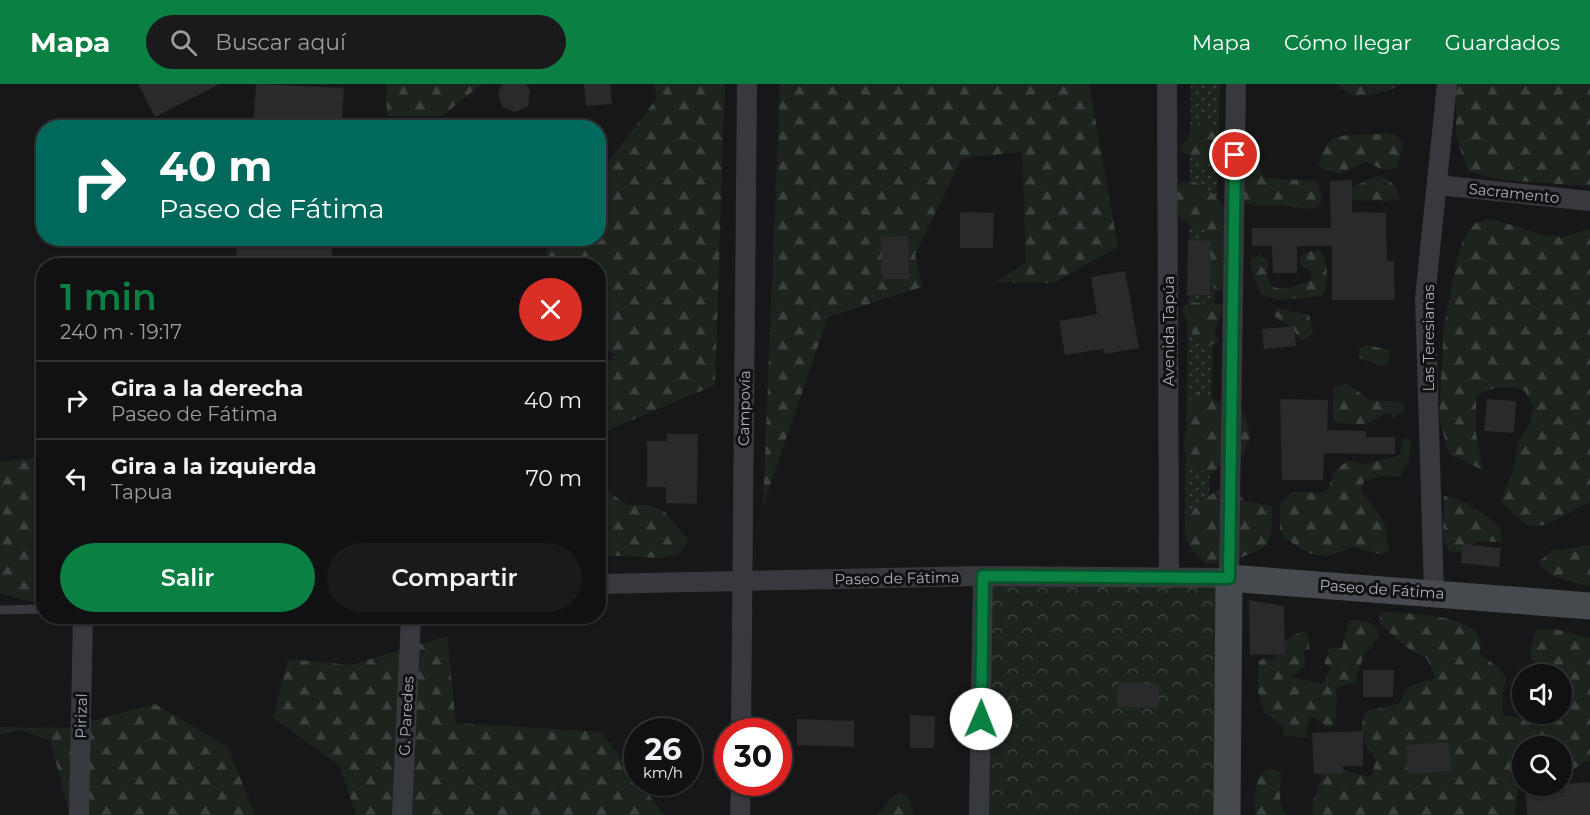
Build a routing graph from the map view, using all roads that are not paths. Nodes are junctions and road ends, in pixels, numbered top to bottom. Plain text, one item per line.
1 (747, 84) edge
2 (1167, 84) edge
3 (1236, 84) edge
4 (1447, 84) edge
5 (1437, 185) junction
6 (1590, 201) edge
7 (983, 576) junction
8 (1169, 578) junction
9 (1229, 578) junction
10 (742, 582) junction
11 (606, 584) edge
12 (1434, 592) junction
13 (1590, 606) edge
14 (36, 609) edge
15 (0, 610) edge
16 (83, 624) edge
17 (411, 624) edge
18 (741, 718) edge
19 (741, 796) edge
20 (79, 815) edge
21 (402, 815) edge
22 (740, 815) edge
23 (979, 815) edge
24 (1227, 815) edge

1 - 10 street, Campovía
2 - 8 street, Avenida Tapúa
3 - 9 street
4 - 5 street, Las Teresianas
5 - 6 street, Sacramento
5 - 12 street, Las Teresianas
7 - 8 street, Paseo de Fátima
7 - 10 street, Paseo de Fátima
7 - 23 street
8 - 9 street, Paseo de Fátima
9 - 12 street, Paseo de Fátima
9 - 24 street
10 - 11 street, Paseo de Fátima
10 - 18 street, Campovía
12 - 13 street, Paseo de Fátima
14 - 15 lane
16 - 20 street, Pirizal
17 - 21 street, G. Paredes
19 - 22 street

